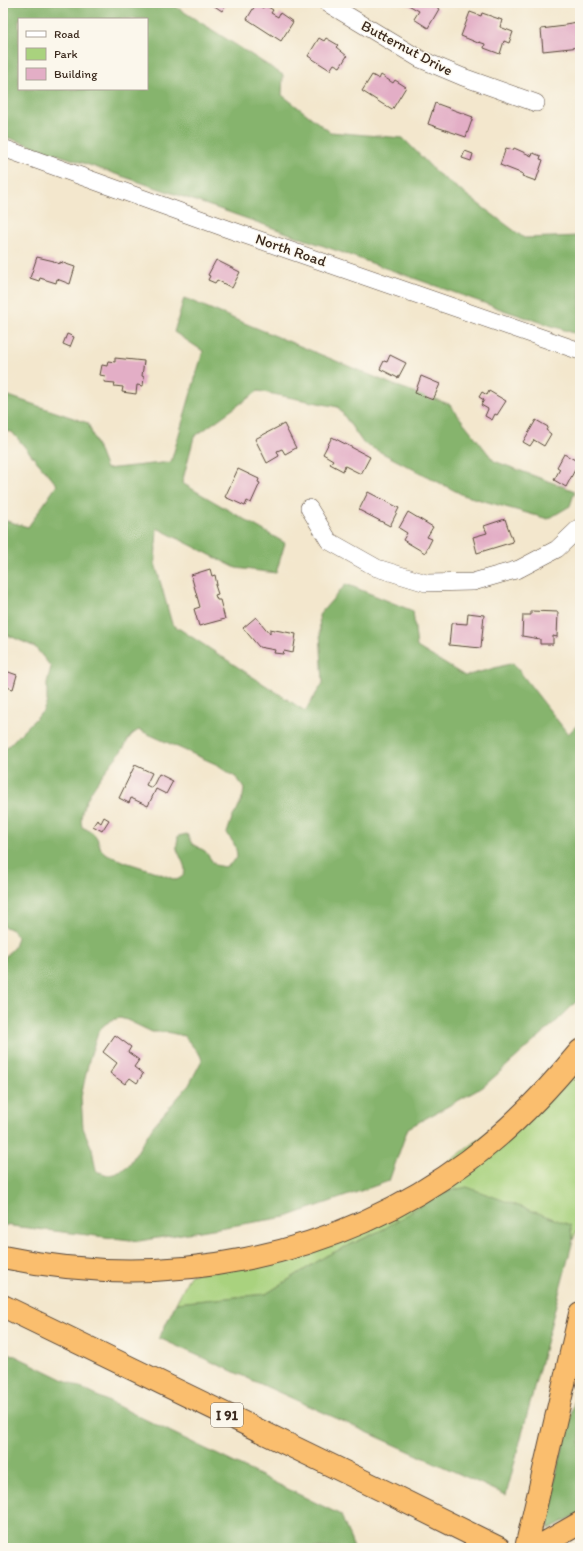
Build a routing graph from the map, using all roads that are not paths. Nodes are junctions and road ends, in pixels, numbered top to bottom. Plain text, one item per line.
1 (327, 3) edge
2 (536, 103) dead end
3 (3, 148) edge
4 (580, 351) edge
5 (309, 508) dead end
6 (580, 527) edge
7 (580, 1051) edge
8 (3, 1257) edge
9 (3, 1306) edge
10 (580, 1314) edge
11 (580, 1523) edge
12 (496, 1547) edge
13 (526, 1548) edge
14 (536, 1548) edge

1 - 2 street, Butternut Drive
3 - 4 street, North Road
5 - 6 street
7 - 8 highway
9 - 12 highway, I 91
10 - 13 highway
11 - 14 highway

